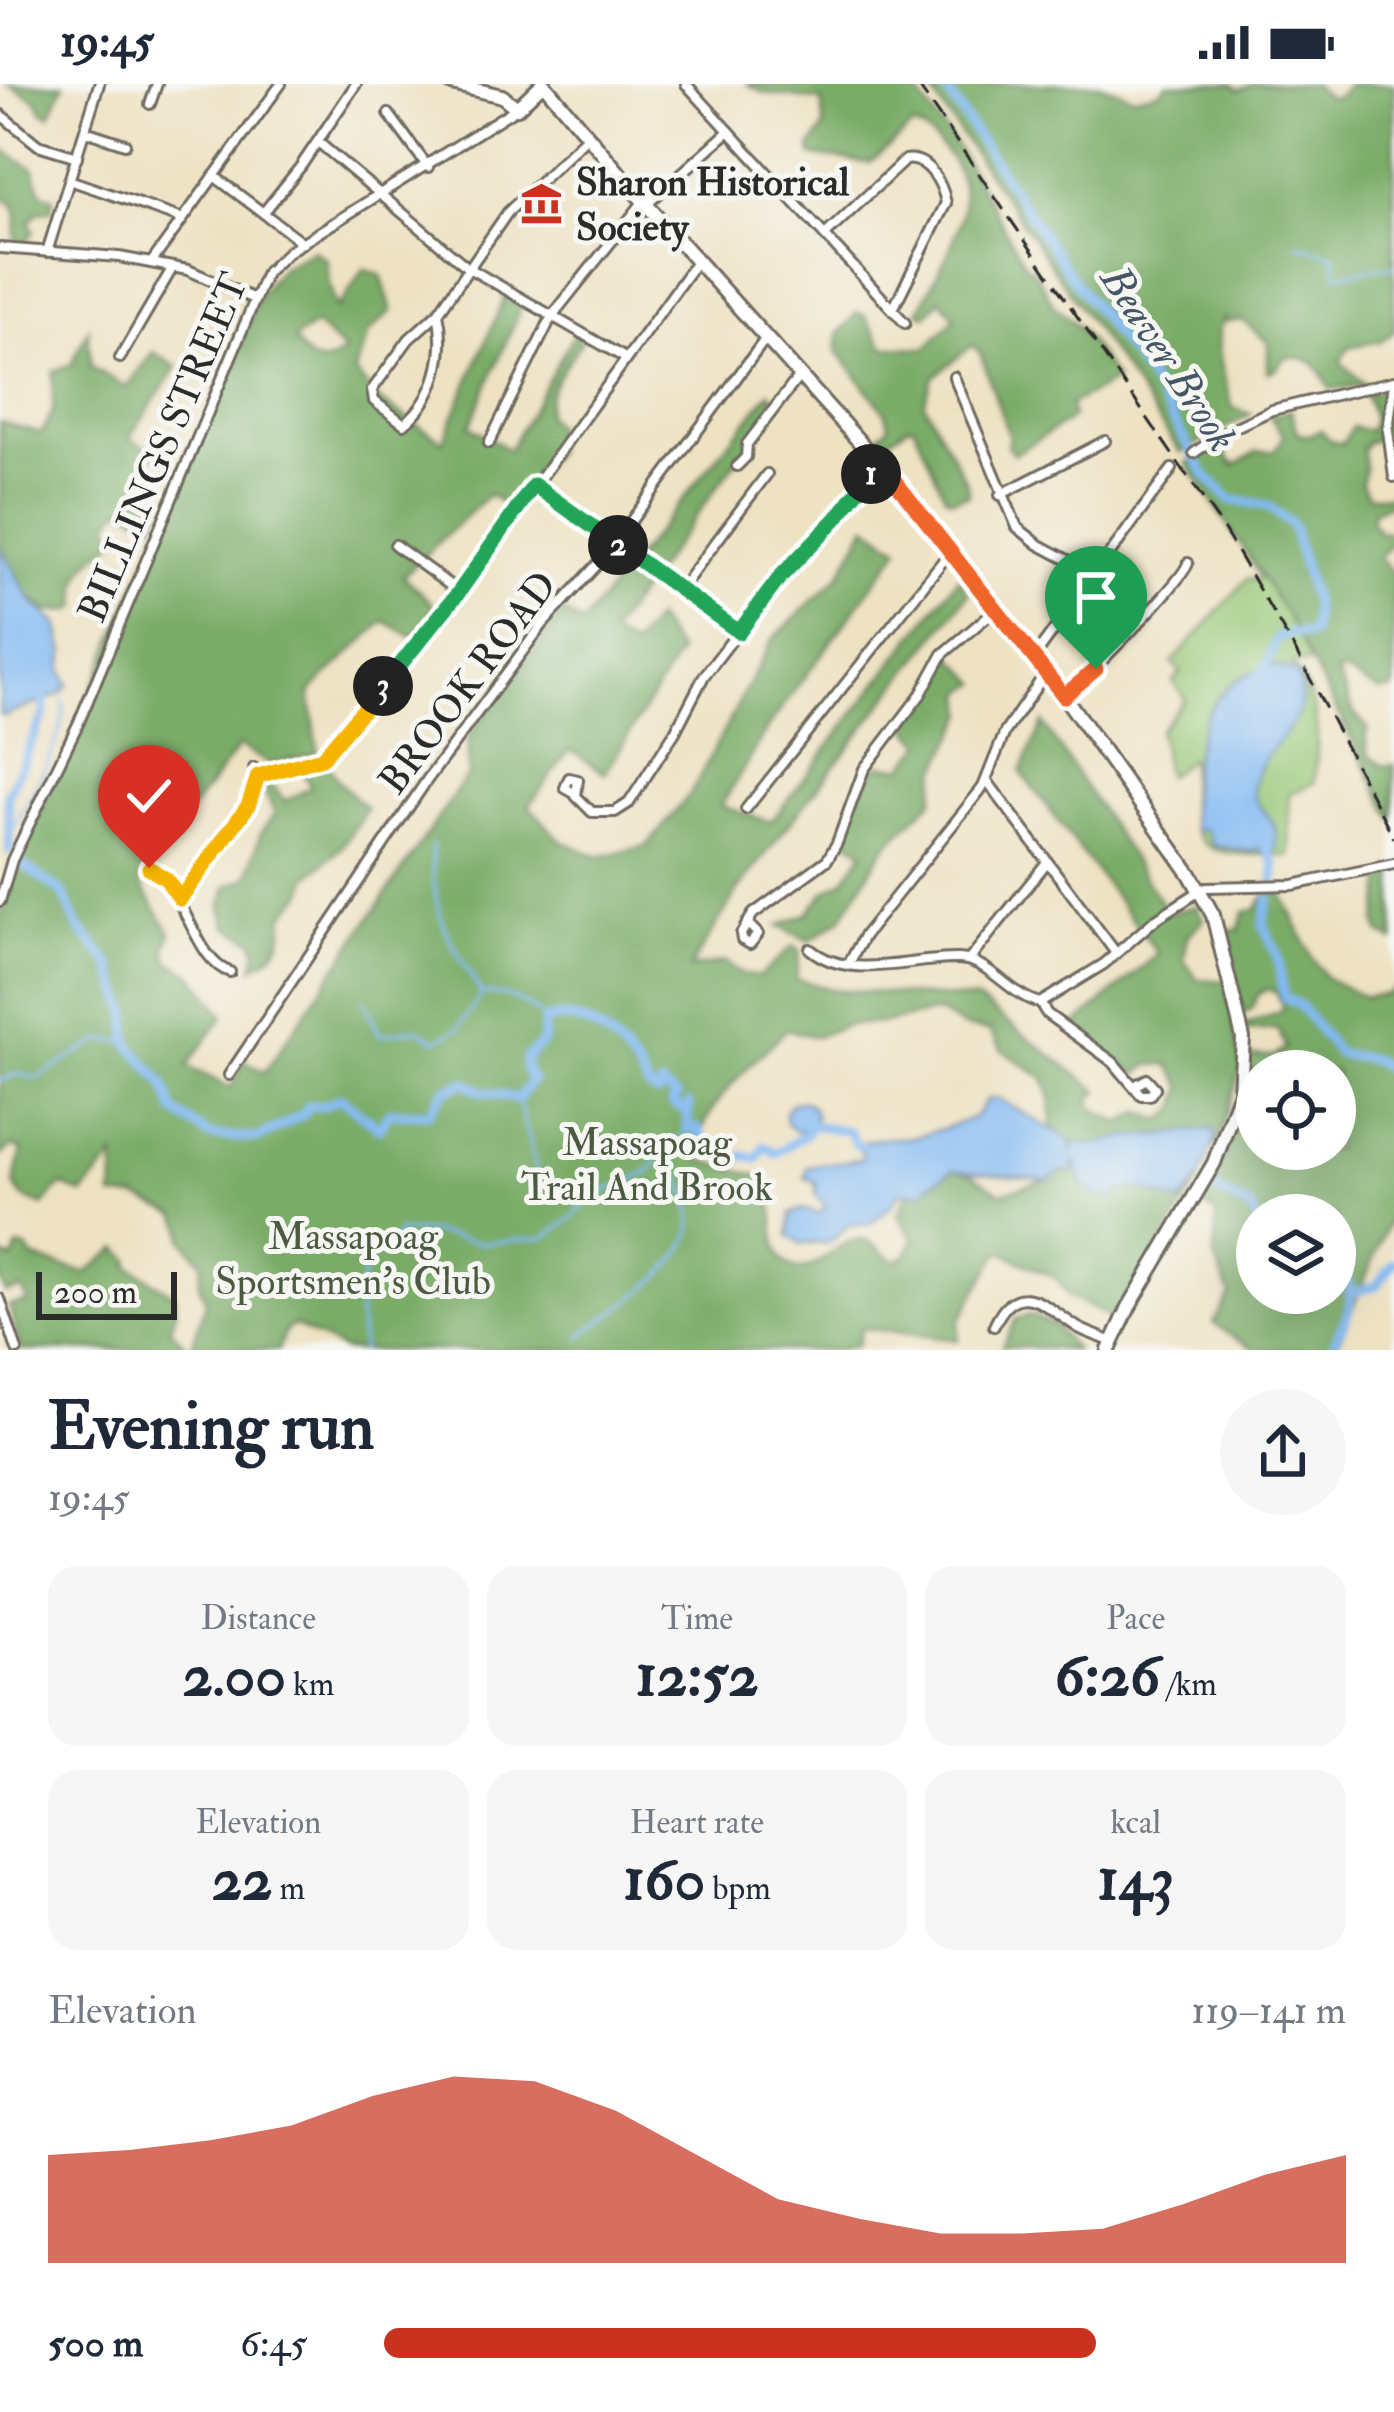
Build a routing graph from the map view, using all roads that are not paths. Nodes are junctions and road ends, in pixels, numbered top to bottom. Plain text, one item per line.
1 (100, 84) edge
2 (157, 84) edge
3 (281, 84) edge
4 (356, 84) edge
5 (452, 84) edge
6 (543, 84) edge
7 (686, 84) edge
8 (150, 104) dead end
9 (517, 108) junction
10 (0, 114) edge
11 (388, 114) dead end
12 (85, 131) junction
13 (729, 131) junction
14 (588, 136) junction
15 (318, 142) junction
16 (125, 143) dead end
17 (76, 158) junction
18 (428, 167) junction
19 (214, 176) junction
20 (69, 180) junction
21 (384, 194) junction
22 (645, 203) junction
23 (264, 212) junction
24 (183, 219) junction
25 (825, 235) junction
26 (303, 243) junction
27 (0, 248) edge
28 (47, 252) junction
29 (697, 261) junction
30 (151, 263) junction
31 (173, 267) junction
32 (467, 267) junction
33 (254, 299) junction
34 (892, 309) junction
35 (438, 314) junction
36 (552, 316) junction
37 (905, 323) dead end
38 (767, 337) junction
39 (120, 358) dead end
40 (625, 358) junction
41 (801, 374) junction
42 (954, 376) dead end
43 (1394, 381) edge
44 (1105, 441) dead end
45 (489, 442) dead end
46 (1194, 453) dead end
47 (880, 462) junction
48 (737, 466) dead end
49 (1172, 469) dead end
50 (767, 474) dead end
51 (1394, 477) edge
52 (534, 485) junction
53 (1000, 495) junction
54 (615, 543) junction
55 (395, 545) dead end
56 (950, 552) junction
57 (1188, 562) dead end
58 (1094, 574) junction
59 (680, 590) junction
60 (459, 592) junction
61 (995, 610) junction
62 (739, 632) junction
63 (1034, 657) junction
64 (1046, 673) junction
65 (1064, 696) junction
66 (987, 781) junction
67 (574, 793) dead end
68 (746, 809) dead end
69 (0, 858) edge
70 (1047, 862) junction
71 (1394, 864) edge
72 (9, 866) junction
73 (149, 868) dead end
74 (1201, 890) junction
75 (180, 899) junction
76 (0, 901) edge
77 (747, 923) dead end
78 (810, 949) dead end
79 (1116, 953) junction
80 (968, 960) junction
81 (848, 965) junction
82 (230, 972) dead end
83 (1040, 1003) junction
84 (229, 1075) dead end
85 (1134, 1086) dead end
86 (0, 1299) edge
87 (994, 1326) dead end
88 (1111, 1346) edge
89 (17, 1350) edge

1 - 12 street
2 - 8 street
3 - 19 street
4 - 15 street
5 - 9 main road
6 - 9 main road
6 - 14 main road
7 - 13 street
9 - 18 street, BILLINGS STREET
10 - 17 street
11 - 18 street
12 - 16 street
12 - 17 street
13 - 22 street
13 - 25 street
14 - 22 main road
14 - 32 street
15 - 21 street
15 - 23 street
17 - 20 street
18 - 21 street, BILLINGS STREET
19 - 23 street
19 - 24 street
20 - 24 street
20 - 28 street
21 - 26 street, BILLINGS STREET
21 - 32 street
22 - 29 main road
22 - 36 street
23 - 26 street
24 - 30 street
25 - 34 street
25 - 34 street
26 - 33 street, BILLINGS STREET
27 - 28 street
28 - 30 street
29 - 38 main road
29 - 40 street
30 - 31 street
31 - 33 street
31 - 39 street
32 - 35 street
32 - 36 street
33 - 72 street, BILLINGS STREET
34 - 37 street
35 - 35 street
36 - 40 street
36 - 45 street
38 - 41 main road
38 - 54 street, BROOK ROAD
40 - 52 street
41 - 47 main road
41 - 48 street
42 - 53 street
43 - 46 street
43 - 51 street
44 - 53 street
47 - 56 main road
47 - 62 street
49 - 58 street
50 - 59 street
52 - 54 street
52 - 60 street
53 - 58 street
54 - 59 street
54 - 84 street, BROOK ROAD
55 - 60 street
56 - 61 main road
56 - 68 street
57 - 65 street
58 - 63 street
59 - 62 street
60 - 75 street
61 - 63 main road
61 - 77 street
62 - 67 street
63 - 64 main road
64 - 65 main road
64 - 66 street
65 - 74 main road
66 - 70 street
66 - 81 street
69 - 72 street
70 - 79 street
70 - 80 street
71 - 74 street
72 - 76 street, BILLINGS STREET
73 - 75 street
74 - 79 street
74 - 88 main road
75 - 82 street
78 - 81 street
79 - 83 street
80 - 81 street
80 - 83 street
83 - 85 street
86 - 89 street
87 - 88 street

